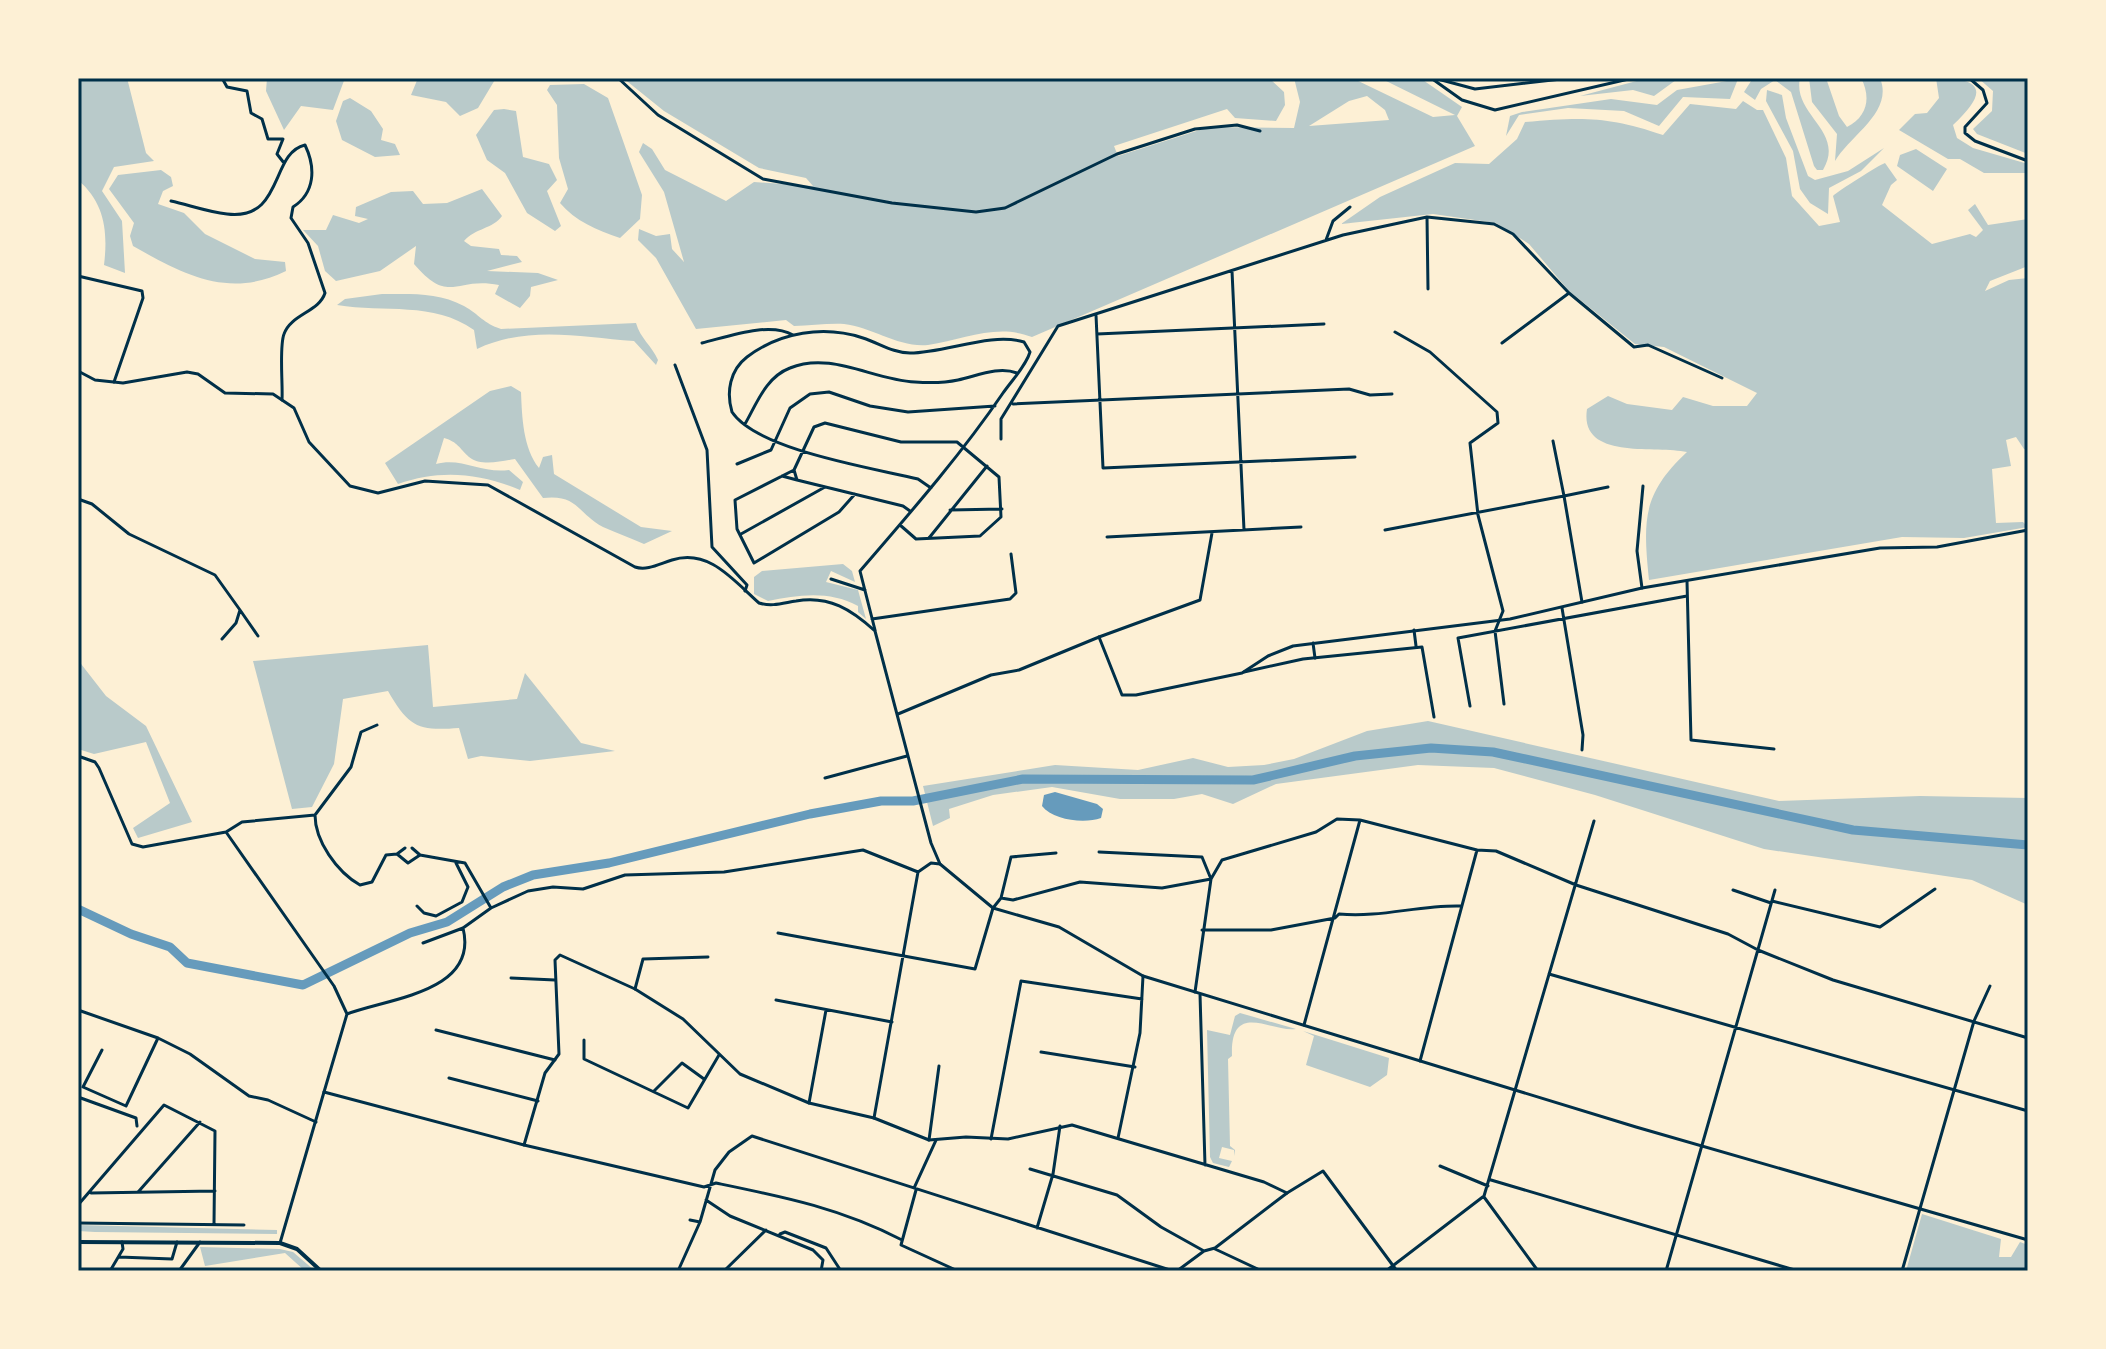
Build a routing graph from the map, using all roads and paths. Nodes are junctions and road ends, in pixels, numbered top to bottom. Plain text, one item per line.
1 (222, 78) edge
2 (618, 78) edge
3 (1433, 78) edge
4 (1570, 78) edge
5 (1633, 78) edge
6 (1969, 78) edge
7 (1260, 131) dead end
8 (2028, 161) edge
9 (286, 164) junction
10 (171, 201) dead end
11 (1350, 207) dead end
12 (1427, 217) junction
13 (1326, 240) junction
14 (1232, 271) junction
15 (78, 276) edge
16 (1428, 289) dead end
17 (1569, 293) junction
18 (1096, 313) junction
19 (1324, 324) dead end
20 (1235, 327) junction
21 (1395, 332) dead end
22 (1097, 334) junction
23 (793, 335) junction
24 (702, 343) dead end
25 (1502, 343) dead end
26 (675, 365) dead end
27 (78, 371) edge
28 (1017, 373) junction
29 (1722, 378) dead end
30 (114, 382) junction
31 (1392, 394) dead end
32 (1238, 395) junction
33 (282, 400) junction
34 (1100, 401) junction
35 (1013, 404) junction
36 (995, 406) junction
37 (745, 424) junction
38 (1001, 439) dead end
39 (773, 440) junction
40 (1553, 441) dead end
41 (966, 447) junction
42 (803, 451) junction
43 (1355, 457) dead end
44 (1240, 463) junction
45 (737, 464) dead end
46 (987, 466) junction
47 (794, 470) junction
48 (782, 476) junction
49 (797, 480) junction
50 (1643, 486) dead end
51 (825, 487) junction
52 (1608, 487) dead end
53 (931, 488) junction
54 (855, 494) junction
55 (1564, 496) junction
56 (78, 499) edge
57 (1002, 509) junction
58 (950, 510) junction
59 (911, 512) junction
60 (1478, 515) junction
61 (900, 525) junction
62 (1301, 527) dead end
63 (1244, 530) junction
64 (1385, 530) dead end
65 (2028, 530) edge
66 (1212, 533) junction
67 (739, 534) junction
68 (1107, 537) dead end
69 (929, 538) junction
70 (1011, 554) dead end
71 (831, 579) dead end
72 (1687, 581) junction
73 (1642, 588) junction
74 (865, 590) junction
75 (745, 591) junction
76 (1687, 596) junction
77 (1582, 602) junction
78 (1562, 606) junction
79 (240, 610) junction
80 (1565, 618) junction
81 (872, 619) junction
82 (1501, 620) junction
83 (1414, 630) junction
84 (875, 631) junction
85 (1495, 631) junction
86 (258, 636) dead end
87 (1099, 637) junction
88 (222, 639) dead end
89 (1313, 643) junction
90 (1416, 646) junction
91 (1315, 658) junction
92 (1242, 673) junction
93 (1504, 704) dead end
94 (1470, 706) dead end
95 (898, 714) junction
96 (1434, 717) dead end
97 (377, 725) dead end
98 (1774, 749) dead end
99 (1582, 750) dead end
100 (78, 756) edge
101 (907, 756) junction
102 (825, 778) dead end
103 (315, 815) junction
104 (1360, 820) junction
105 (1594, 821) dead end
106 (226, 832) junction
107 (405, 848) dead end
108 (412, 848) dead end
109 (1477, 850) junction
110 (1099, 852) dead end
111 (1056, 853) dead end
112 (397, 854) junction
113 (420, 855) junction
114 (455, 861) junction
115 (940, 864) junction
116 (918, 872) junction
117 (1211, 879) junction
118 (1576, 885) junction
119 (1935, 889) dead end
120 (1733, 890) dead end
121 (1775, 890) dead end
122 (1001, 898) junction
123 (1771, 902) junction
124 (417, 906) dead end
125 (1460, 906) junction
126 (491, 908) junction
127 (993, 908) junction
128 (1335, 918) junction
129 (463, 928) junction
130 (1202, 930) junction
131 (778, 933) dead end
132 (423, 943) dead end
133 (1758, 950) junction
134 (903, 956) junction
135 (708, 957) dead end
136 (1549, 974) junction
137 (1143, 976) junction
138 (511, 978) dead end
139 (556, 980) junction
140 (1990, 986) dead end
141 (635, 989) junction
142 (1195, 992) junction
143 (1200, 994) junction
144 (1142, 999) junction
145 (776, 1000) dead end
146 (78, 1010) edge
147 (826, 1010) junction
148 (347, 1014) junction
149 (1974, 1021) junction
150 (892, 1022) junction
151 (1304, 1025) junction
152 (1737, 1029) junction
153 (436, 1030) dead end
154 (158, 1038) junction
155 (2028, 1038) edge
156 (584, 1040) dead end
157 (102, 1050) dead end
158 (1041, 1052) dead end
159 (719, 1055) junction
160 (555, 1060) junction
161 (1420, 1061) junction
162 (939, 1066) dead end
163 (1135, 1067) junction
164 (449, 1078) dead end
165 (704, 1079) junction
166 (1515, 1090) junction
167 (654, 1091) junction
168 (324, 1092) junction
169 (1955, 1092) junction
170 (78, 1097) edge
171 (538, 1101) junction
172 (809, 1103) junction
173 (2028, 1111) edge
174 (874, 1118) junction
175 (200, 1122) junction
176 (316, 1122) junction
177 (137, 1126) dead end
178 (1060, 1126) junction
179 (991, 1139) junction
180 (1118, 1139) junction
181 (929, 1140) junction
182 (936, 1140) junction
183 (524, 1145) junction
184 (1702, 1146) junction
185 (1205, 1165) junction
186 (1440, 1166) dead end
187 (1030, 1169) dead end
188 (1053, 1174) junction
189 (1490, 1179) junction
190 (710, 1185) junction
191 (1488, 1186) junction
192 (915, 1190) junction
193 (215, 1191) junction
194 (138, 1192) junction
195 (89, 1193) junction
196 (1287, 1193) junction
197 (1484, 1196) junction
198 (706, 1200) junction
199 (78, 1205) edge
200 (1920, 1210) junction
201 (690, 1220) dead end
202 (700, 1222) junction
203 (78, 1223) edge
204 (214, 1224) junction
205 (244, 1225) dead end
206 (1037, 1228) junction
207 (766, 1230) junction
208 (780, 1234) junction
209 (1677, 1234) junction
210 (902, 1240) junction
211 (2028, 1240) edge
212 (78, 1242) edge
213 (122, 1242) junction
214 (177, 1242) junction
215 (200, 1242) junction
216 (280, 1243) junction
217 (1215, 1248) junction
218 (1204, 1251) junction
219 (119, 1257) junction
220 (1393, 1266) junction
221 (110, 1271) edge
222 (179, 1271) edge
223 (321, 1271) edge
224 (678, 1271) edge
225 (724, 1271) edge
226 (821, 1271) edge
227 (841, 1271) edge
228 (958, 1271) edge
229 (1175, 1271) edge
230 (1262, 1271) edge
231 (1386, 1271) edge
232 (1397, 1271) edge
233 (1538, 1271) edge
234 (1666, 1271) edge
235 (1798, 1271) edge
236 (1902, 1271) edge

1 - 9 street
2 - 7 street
3 - 4 street
3 - 5 street
6 - 8 street
9 - 10 street
9 - 33 street
11 - 13 street
12 - 13 street
12 - 16 street
12 - 17 street
13 - 14 street
14 - 18 street
14 - 20 street
15 - 30 street
17 - 25 street
17 - 29 street
18 - 22 street
18 - 35 street
19 - 20 street
20 - 22 street
20 - 32 street
21 - 60 street
22 - 34 street
23 - 24 street
23 - 28 street
23 - 37 street
26 - 75 street
27 - 30 street
28 - 36 street
28 - 37 street
30 - 33 street
31 - 32 street
32 - 34 street
32 - 44 street
33 - 75 street
34 - 35 street
34 - 44 street
35 - 38 street
36 - 39 street
36 - 41 street
37 - 39 street
39 - 42 street
39 - 45 street
40 - 55 street
41 - 42 street
41 - 46 street
41 - 53 street
42 - 47 street
42 - 53 street
43 - 44 street
44 - 63 street
46 - 57 street
46 - 58 street
47 - 48 street
47 - 49 street
48 - 49 street
48 - 67 street
49 - 51 street
50 - 73 street
51 - 54 street
51 - 67 street
52 - 55 street
53 - 59 street
54 - 59 street
54 - 67 street
55 - 60 street
55 - 77 street
56 - 79 street
57 - 58 street
57 - 69 street
58 - 69 street
59 - 61 street
60 - 64 street
60 - 82 street
61 - 69 street
61 - 74 street
62 - 63 street
63 - 66 street
65 - 72 street
66 - 68 street
66 - 87 street
70 - 81 street
71 - 74 street
72 - 73 street
72 - 76 street
73 - 77 street
74 - 81 street
75 - 84 street
76 - 80 street
76 - 98 street
77 - 78 street
78 - 80 street
78 - 82 street
79 - 86 street
79 - 88 street
80 - 85 street
80 - 99 street
81 - 84 street
82 - 83 street
82 - 85 street
83 - 89 street
83 - 90 street
84 - 95 street
85 - 93 street
85 - 94 street
87 - 92 street
87 - 95 street
89 - 91 street
89 - 92 street
90 - 91 street
90 - 96 street
91 - 92 street
95 - 101 street
97 - 103 street
100 - 106 street
101 - 102 street
101 - 115 street
103 - 106 street
103 - 112 street
104 - 109 street
104 - 117 street
104 - 128 street
105 - 118 street
106 - 148 street
107 - 112 street
108 - 113 street
109 - 118 street
109 - 125 street
110 - 117 street
111 - 122 street
112 - 113 street
113 - 114 street
114 - 124 street
114 - 126 street
115 - 116 street
115 - 127 street
116 - 126 street
116 - 134 street
117 - 122 street
117 - 130 street
118 - 133 street
118 - 136 street
119 - 123 street
120 - 123 street
121 - 123 street
122 - 127 street
123 - 133 street
125 - 128 street
125 - 161 street
126 - 129 street
127 - 134 street
127 - 137 street
128 - 130 street
128 - 151 street
129 - 132 street
129 - 148 street
130 - 142 street
131 - 134 street
133 - 149 street
133 - 152 street
134 - 150 street
135 - 141 street
136 - 152 street
136 - 166 street
137 - 142 street
137 - 144 street
138 - 139 street
139 - 141 street
139 - 160 street
140 - 149 street
141 - 159 street
142 - 143 street
143 - 151 street
143 - 185 street
144 - 163 street
144 - 179 street
145 - 147 street
146 - 154 street
147 - 150 street
147 - 172 street
148 - 168 street
149 - 155 street
149 - 169 street
150 - 174 street
151 - 161 street
152 - 169 street
152 - 184 street
153 - 160 street
154 - 157 street
154 - 176 street
156 - 167 street
158 - 163 street
159 - 165 street
159 - 172 street
160 - 171 street
161 - 166 street
162 - 181 street
163 - 180 street
164 - 171 street
165 - 167 street
165 - 167 street
166 - 184 street
166 - 189 street
168 - 176 street
168 - 183 street
169 - 173 street
169 - 200 street
170 - 177 street
171 - 183 street
172 - 174 street
174 - 181 street
175 - 193 street
175 - 194 street
175 - 195 street
176 - 216 street
178 - 179 street
178 - 180 street
178 - 188 street
179 - 182 street
180 - 185 street
181 - 182 street
182 - 192 street
183 - 190 street
184 - 200 street
184 - 209 street
185 - 196 street
186 - 191 street
187 - 188 street
188 - 206 street
188 - 218 street
189 - 191 street
189 - 209 street
190 - 192 street
190 - 198 street
190 - 210 street
191 - 197 street
192 - 206 street
192 - 210 street
193 - 194 street
193 - 204 street
194 - 195 street
195 - 199 street
196 - 217 street
196 - 220 street
197 - 220 street
197 - 233 street
198 - 202 street
198 - 207 street
200 - 211 street
200 - 236 street
201 - 202 street
202 - 224 street
203 - 204 street
204 - 205 street
206 - 229 street
207 - 208 street
207 - 225 street
208 - 226 street
208 - 227 street
209 - 234 street
209 - 235 street
210 - 228 street
212 - 213 main road
213 - 214 main road
213 - 219 street
214 - 215 main road
214 - 219 street
215 - 216 main road
215 - 222 street
216 - 223 main road
217 - 218 street
217 - 230 street
218 - 229 street
219 - 221 street
220 - 231 street
220 - 232 street

